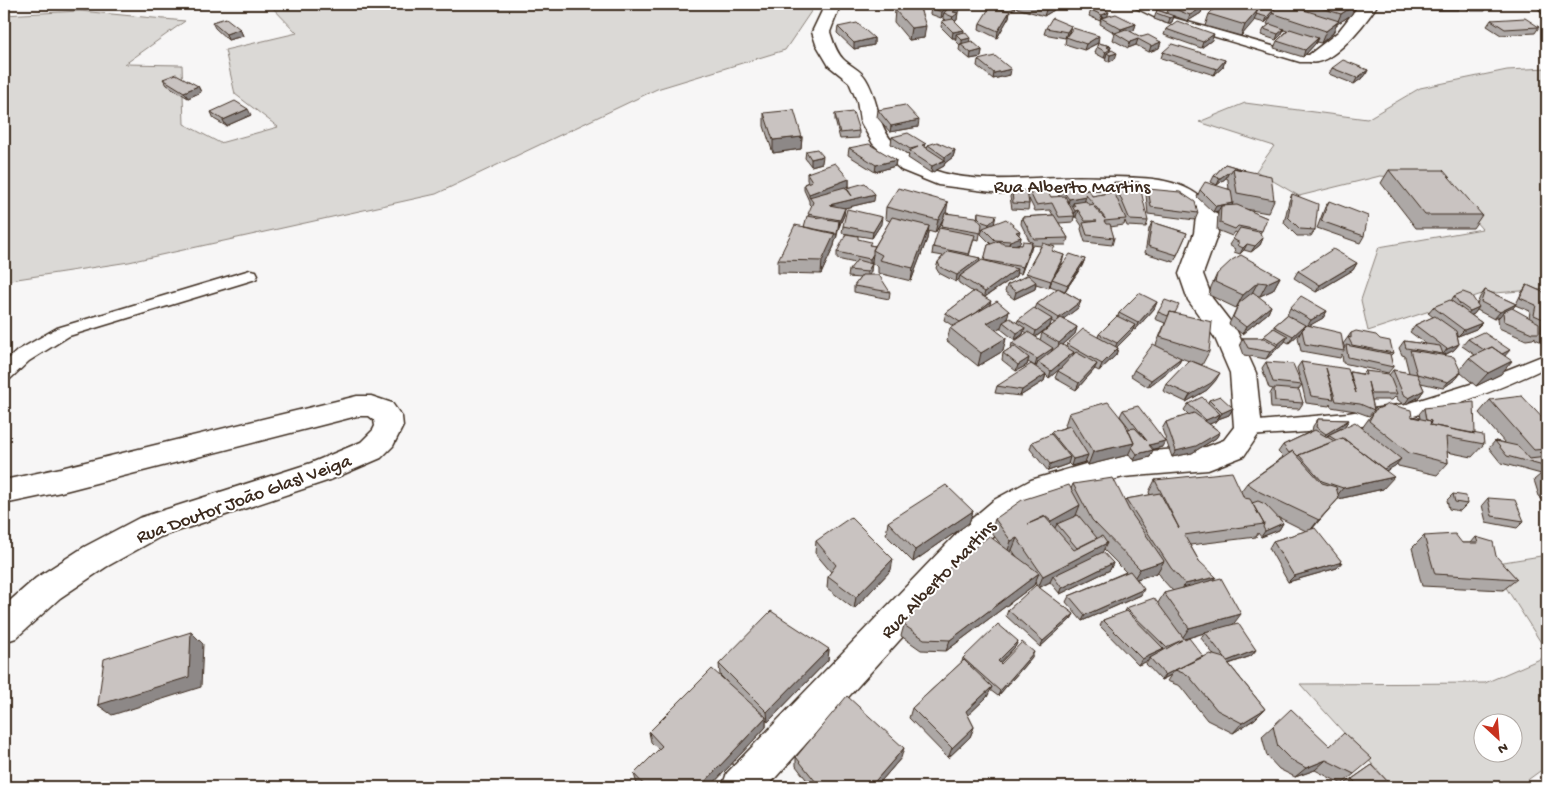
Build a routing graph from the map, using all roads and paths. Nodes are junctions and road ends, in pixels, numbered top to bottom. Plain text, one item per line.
1 (830, 4) edge
2 (1134, 4) edge
3 (1368, 4) edge
4 (1316, 58) joint
5 (250, 275) dead end
6 (1547, 360) edge
7 (4, 374) edge
8 (1248, 428) junction
9 (4, 492) edge
10 (4, 627) edge
11 (741, 787) edge

1 - 8 street, Rua Alberto Martins
2 - 4 lane
3 - 4 street
5 - 7 lane
6 - 8 lane
8 - 11 street, Rua Alberto Martins
9 - 10 street, Rua Doutor João Glasl Veiga

